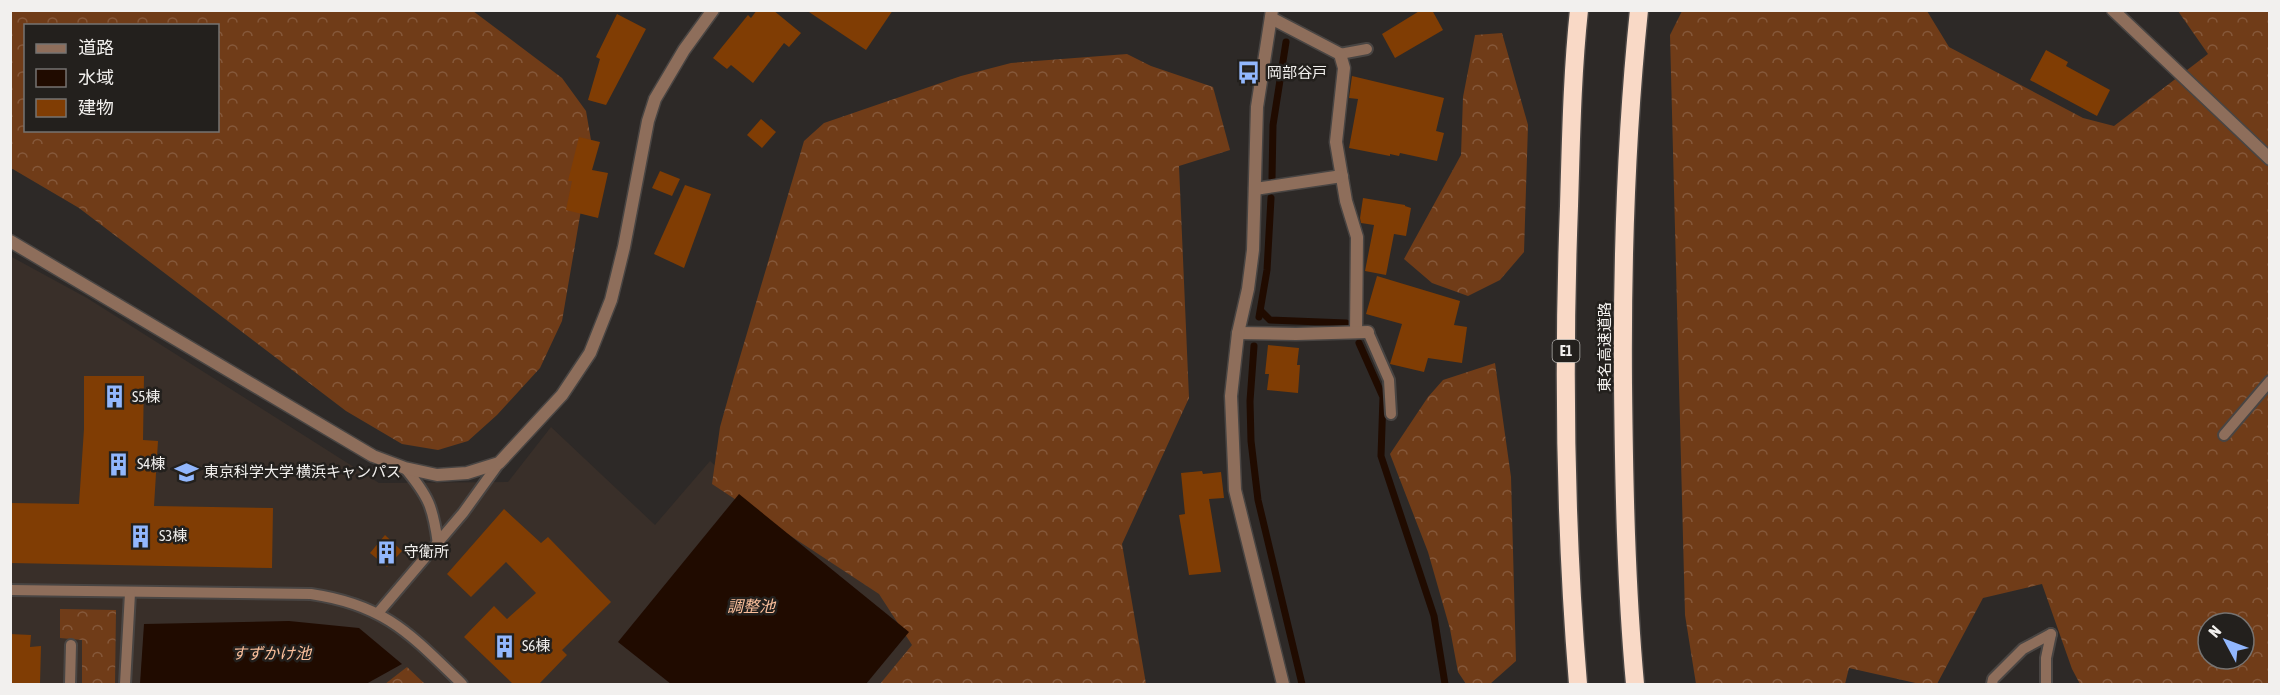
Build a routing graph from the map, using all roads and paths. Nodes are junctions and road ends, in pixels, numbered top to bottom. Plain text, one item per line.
1 (713, 10) edge
2 (2112, 10) edge
3 (1272, 14) edge
4 (1578, 14) edge
5 (1638, 18) edge
6 (1366, 49) dead end
7 (1340, 54) junction
8 (2270, 159) edge
9 (1342, 176) junction
10 (1254, 189) junction
11 (10, 241) edge
12 (1362, 332) junction
13 (1238, 333) junction
14 (2270, 381) edge
15 (1391, 414) dead end
16 (2224, 435) dead end
17 (500, 463) junction
18 (405, 468) junction
19 (438, 544) junction
20 (10, 590) edge
21 (130, 593) junction
22 (378, 613) junction
23 (71, 645) dead end
24 (70, 684) edge
25 (125, 684) edge
26 (462, 684) edge
27 (1283, 684) edge
28 (1578, 684) edge
29 (1635, 684) edge
30 (1992, 684) edge
31 (2046, 684) edge

1 - 17 street
2 - 8 street
3 - 7 street
3 - 10 street
4 - 28 highway, E1
5 - 29 highway, 東名高速道路
6 - 7 lane
7 - 9 street
9 - 10 street
9 - 12 street
10 - 13 street
11 - 18 street
12 - 13 street
12 - 15 lane
13 - 27 street
14 - 16 lane
17 - 18 street
17 - 19 lane
18 - 19 lane
19 - 22 lane
20 - 21 lane
21 - 22 lane
21 - 25 lane
22 - 26 lane
23 - 24 lane
30 - 31 lane

